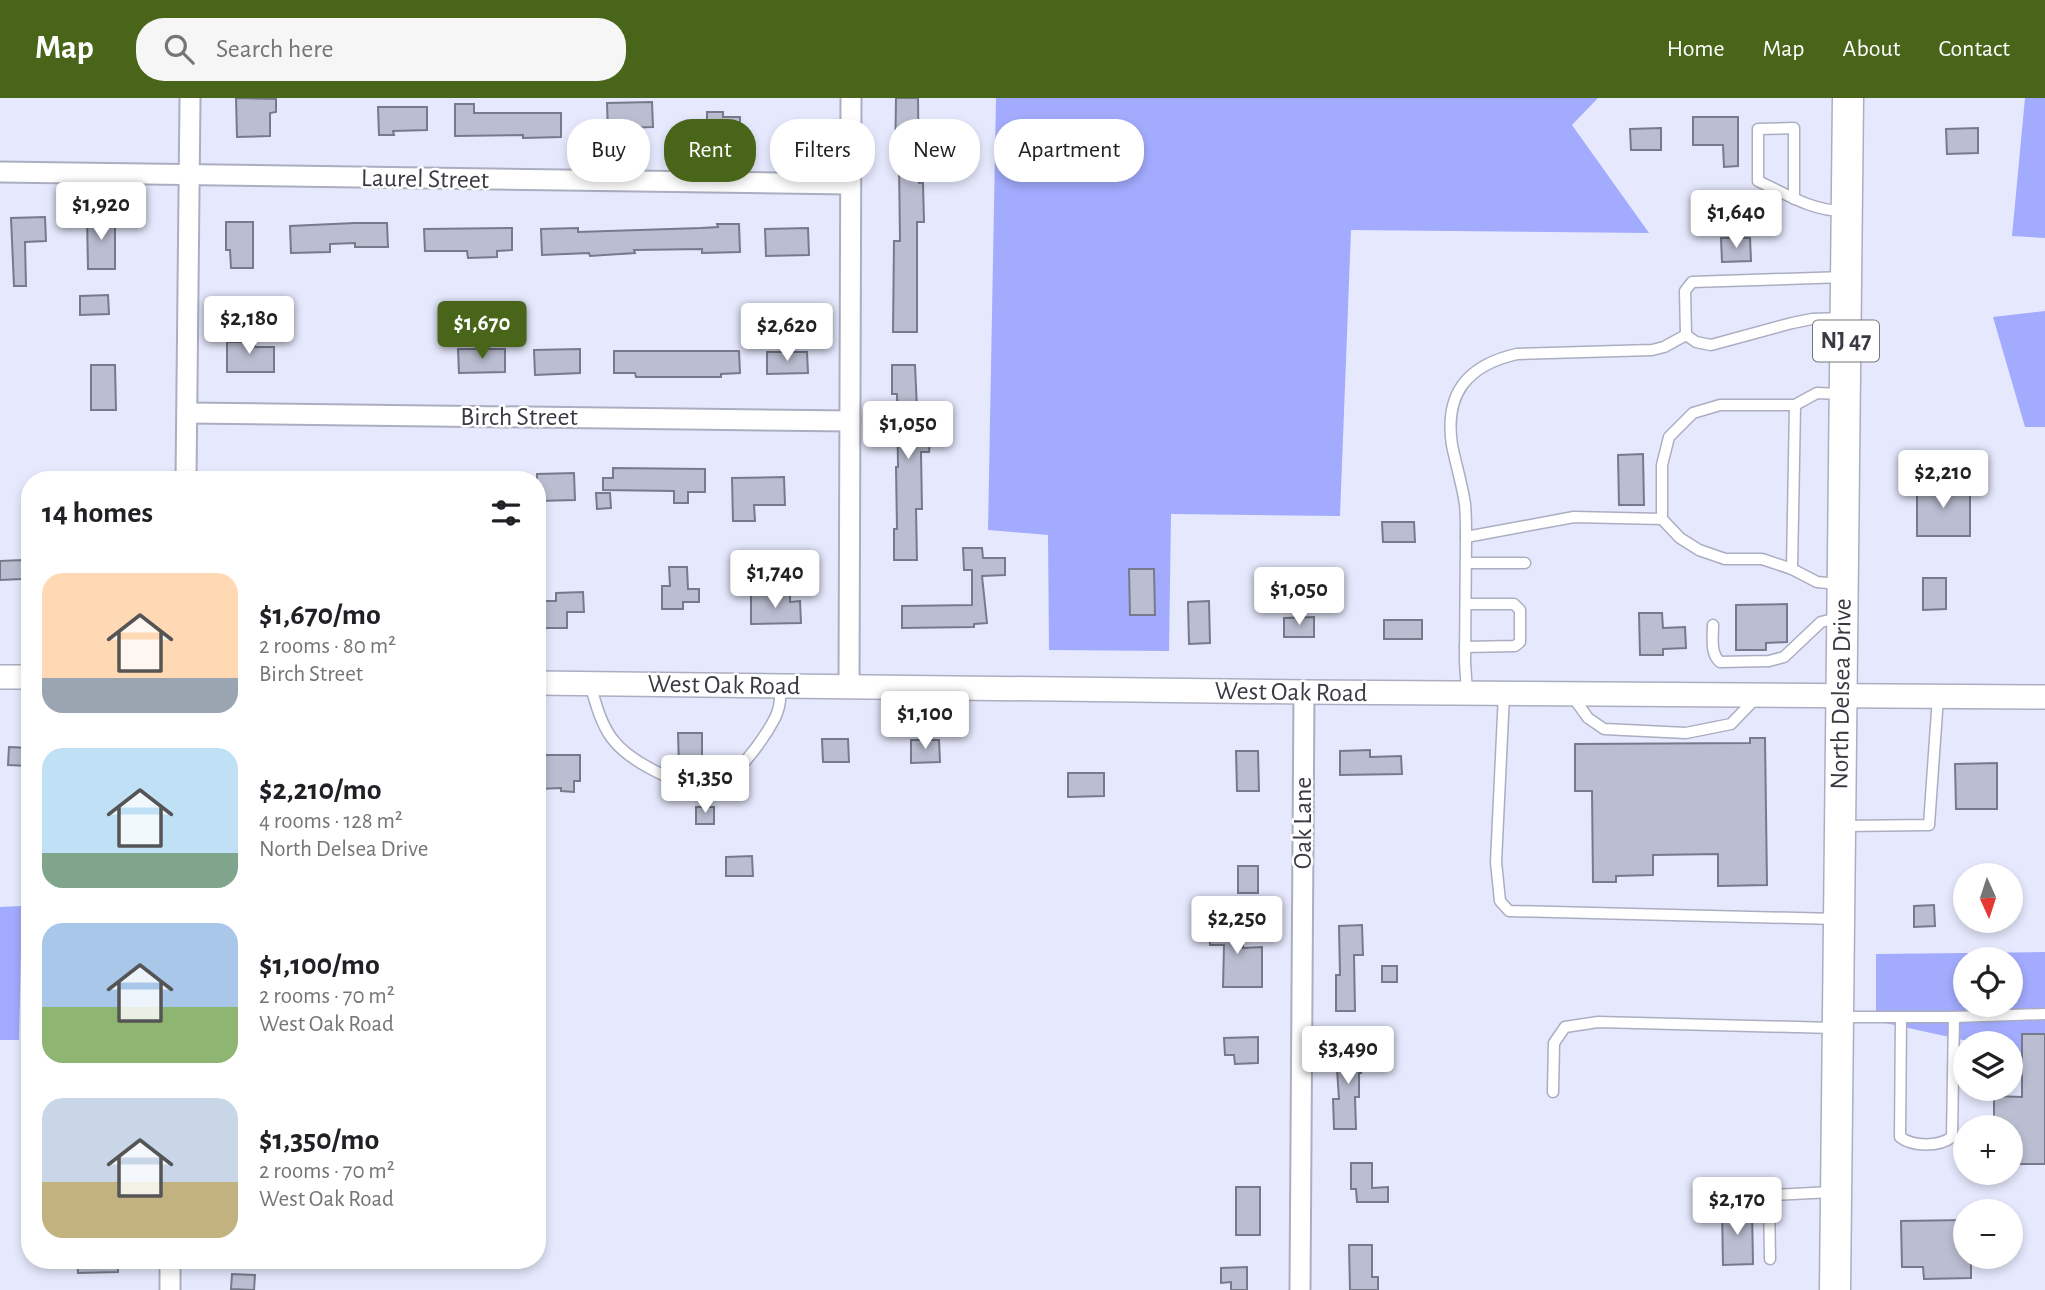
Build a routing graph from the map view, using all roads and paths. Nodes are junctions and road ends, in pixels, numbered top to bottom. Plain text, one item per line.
1 (190, 98) edge
2 (851, 98) edge
3 (1849, 98) edge
4 (0, 172) edge
5 (189, 174) junction
6 (849, 184) junction
7 (1794, 199) junction
8 (1847, 211) junction
9 (1847, 277) junction
10 (1846, 317) junction
11 (1686, 335) junction
12 (1846, 395) junction
13 (1795, 405) junction
14 (188, 413) junction
15 (850, 421) junction
16 (186, 471) edge
17 (1662, 519) junction
18 (1466, 537) junction
19 (1466, 563) junction
20 (1525, 563) dead end
21 (1792, 569) junction
22 (1843, 584) junction
23 (1466, 604) junction
24 (1842, 617) junction
25 (1713, 625) dead end
26 (1465, 648) junction
27 (0, 677) edge
28 (21, 677) edge
29 (546, 683) edge
30 (590, 683) junction
31 (780, 686) junction
32 (849, 686) junction
33 (1304, 692) junction
34 (1467, 693) junction
35 (1504, 694) junction
36 (1570, 694) junction
37 (1759, 695) junction
38 (1840, 696) junction
39 (1938, 696) junction
40 (2045, 697) edge
41 (1839, 826) junction
42 (1838, 919) junction
43 (2045, 1014) edge
44 (2023, 1015) edge
45 (1901, 1017) junction
46 (1953, 1017) joint
47 (1837, 1023) junction
48 (1553, 1092) dead end
49 (1836, 1192) junction
50 (1770, 1259) dead end
51 (170, 1269) edge
52 (170, 1290) edge
53 (1300, 1290) edge
54 (1835, 1290) edge

1 - 5 street
2 - 6 street
3 - 8 main road, North Delsea Drive / NJ 47
4 - 5 street, Laurel Street
5 - 6 street, Laurel Street
5 - 14 street
6 - 15 street
7 - 7 lane
7 - 8 lane
8 - 9 main road, North Delsea Drive / NJ 47
9 - 10 main road, North Delsea Drive / NJ 47
9 - 11 lane
10 - 11 lane
10 - 12 main road, North Delsea Drive / NJ 47
11 - 18 lane
12 - 13 lane
12 - 22 main road, North Delsea Drive / NJ 47
13 - 17 lane
13 - 21 lane
14 - 15 street, Birch Street
14 - 16 street
15 - 32 street
17 - 18 lane
17 - 21 lane
18 - 19 lane
19 - 20 lane
19 - 23 lane
21 - 22 lane
22 - 24 main road, North Delsea Drive / NJ 47
23 - 26 lane
23 - 26 lane
24 - 25 lane
24 - 38 main road, North Delsea Drive / NJ 47
26 - 34 lane
27 - 28 street
29 - 30 street, West Oak Road
30 - 31 street, West Oak Road
30 - 31 lane
31 - 32 street, West Oak Road
32 - 33 street, West Oak Road
33 - 34 street, West Oak Road
33 - 53 street, Oak Lane
34 - 35 street, West Oak Road
35 - 36 street, West Oak Road
35 - 42 lane
36 - 37 street, West Oak Road
36 - 37 lane
37 - 38 street, West Oak Road
38 - 39 street, West Oak Road
38 - 41 main road, North Delsea Drive / NJ 47
39 - 40 street, West Oak Road
39 - 41 lane
41 - 42 main road, North Delsea Drive / NJ 47
42 - 47 main road, North Delsea Drive / NJ 47
43 - 44 lane
45 - 46 lane
45 - 46 lane
45 - 47 lane
47 - 48 lane
47 - 49 main road, North Delsea Drive / NJ 47
49 - 50 lane
49 - 54 main road, North Delsea Drive / NJ 47
51 - 52 street

